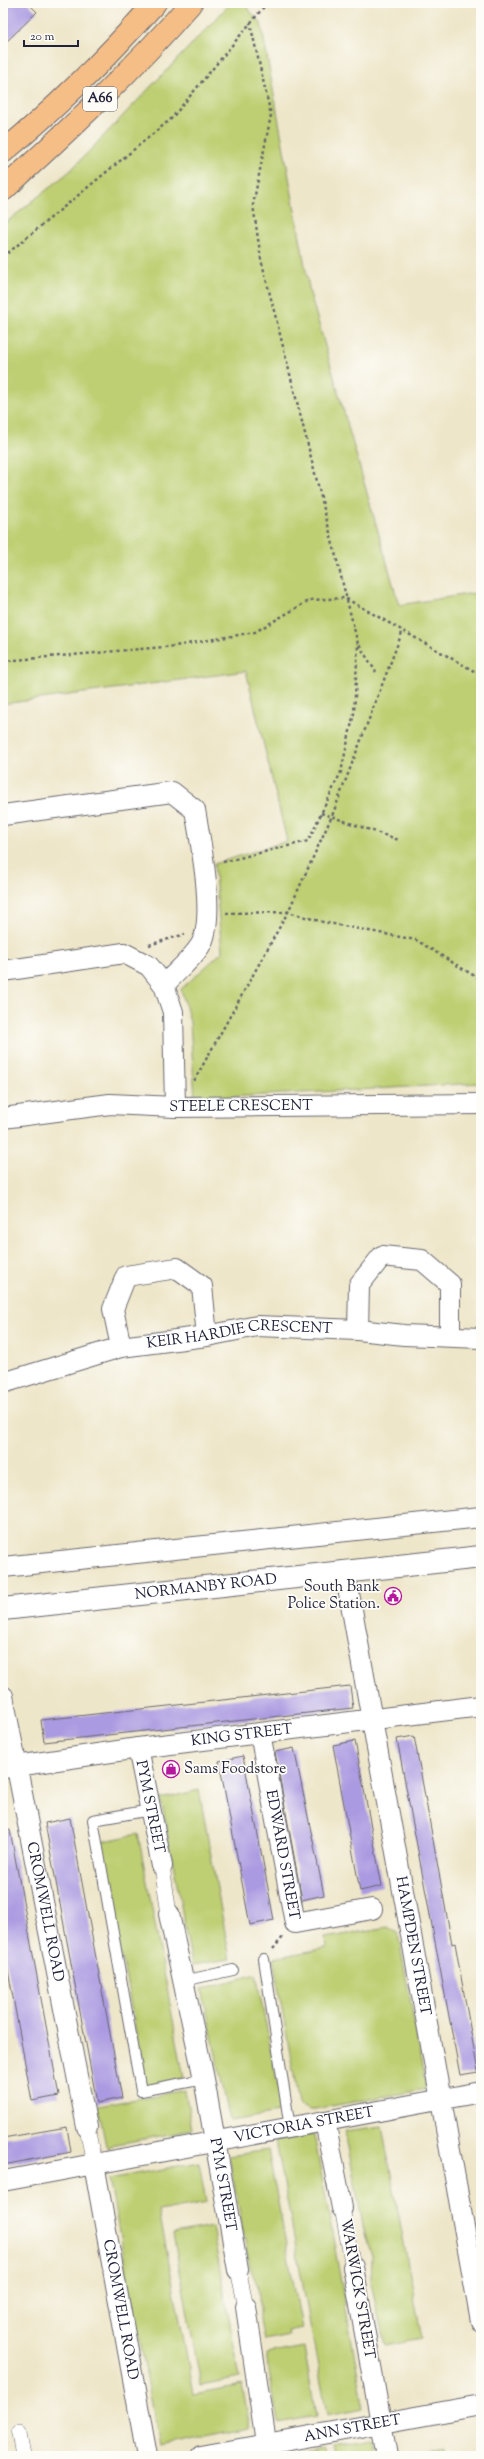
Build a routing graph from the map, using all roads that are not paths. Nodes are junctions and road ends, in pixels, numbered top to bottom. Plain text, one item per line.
1 (155, 3) edge
2 (192, 3) edge
3 (3, 152) edge
4 (3, 190) edge
5 (3, 815) edge
6 (3, 971) edge
7 (164, 985) junction
8 (481, 1104) edge
9 (175, 1107) junction
10 (3, 1118) edge
11 (358, 1330) junction
12 (207, 1336) junction
13 (450, 1336) junction
14 (481, 1338) edge
15 (121, 1347) junction
16 (3, 1383) edge
17 (481, 1517) edge
18 (481, 1557) edge
19 (3, 1567) edge
20 (345, 1571) junction
21 (3, 1609) edge
22 (3, 1696) edge
23 (481, 1706) edge
24 (371, 1719) junction
25 (260, 1733) junction
26 (138, 1748) junction
27 (10, 1766) edge
28 (151, 1810) junction
29 (162, 1866) joint
30 (372, 1909) dead end
31 (169, 1914) joint
32 (264, 1959) dead end
33 (233, 1970) dead end
34 (183, 1981) junction
35 (204, 2079) junction
36 (481, 2092) edge
37 (440, 2100) junction
38 (325, 2121) junction
39 (87, 2127) joint
40 (290, 2128) junction
41 (214, 2142) junction
42 (94, 2164) junction
43 (3, 2181) edge
44 (342, 2208) joint
45 (353, 2267) joint
46 (238, 2270) joint
47 (246, 2307) joint
48 (481, 2321) edge
49 (481, 2405) edge
50 (381, 2423) junction
51 (19, 2433) dead end
52 (267, 2450) edge
53 (23, 2456) edge
54 (147, 2456) edge
55 (201, 2456) edge
56 (388, 2456) edge

1 - 3 highway, A66
2 - 4 highway, A66
5 - 7 street
6 - 7 street
7 - 9 street
8 - 9 street, STEELE CRESCENT
9 - 10 street, STEELE CRESCENT
11 - 12 street, KEIR HARDIE CRESCENT
11 - 13 street, KEIR HARDIE CRESCENT
11 - 13 street
12 - 15 street, KEIR HARDIE CRESCENT
12 - 15 street
13 - 14 street, KEIR HARDIE CRESCENT
15 - 16 street, KEIR HARDIE CRESCENT
17 - 19 street
18 - 20 street, NORMANBY ROAD
20 - 21 street, NORMANBY ROAD
20 - 24 street, HAMPDEN STREET
22 - 27 street, CROMWELL ROAD
23 - 24 street, KING STREET
24 - 25 street, KING STREET
24 - 37 street, HAMPDEN STREET
25 - 26 street, KING STREET
25 - 30 street, EDWARD STREET
26 - 27 street, KING STREET
26 - 28 street, PYM STREET
27 - 39 street, CROMWELL ROAD
28 - 29 street, PYM STREET
28 - 35 lane
29 - 31 street
31 - 34 street, PYM STREET
32 - 40 lane
33 - 34 lane
34 - 35 street, PYM STREET
35 - 41 street, PYM STREET
36 - 37 street, VICTORIA STREET
37 - 38 street, VICTORIA STREET
37 - 48 street, HAMPDEN STREET
38 - 40 street, VICTORIA STREET
38 - 44 street, WARWICK STREET
39 - 42 street
40 - 41 street, VICTORIA STREET
41 - 42 street, VICTORIA STREET
41 - 46 street, PYM STREET
42 - 43 street, VICTORIA STREET
42 - 54 street, CROMWELL ROAD
44 - 45 street, WARWICK STREET
45 - 50 street, WARWICK STREET
46 - 47 street, PYM STREET
47 - 52 street, PYM STREET
49 - 50 street, ANN STREET
50 - 52 street, ANN STREET
50 - 56 street, WARWICK STREET
51 - 53 street
52 - 55 street, ANN STREET

